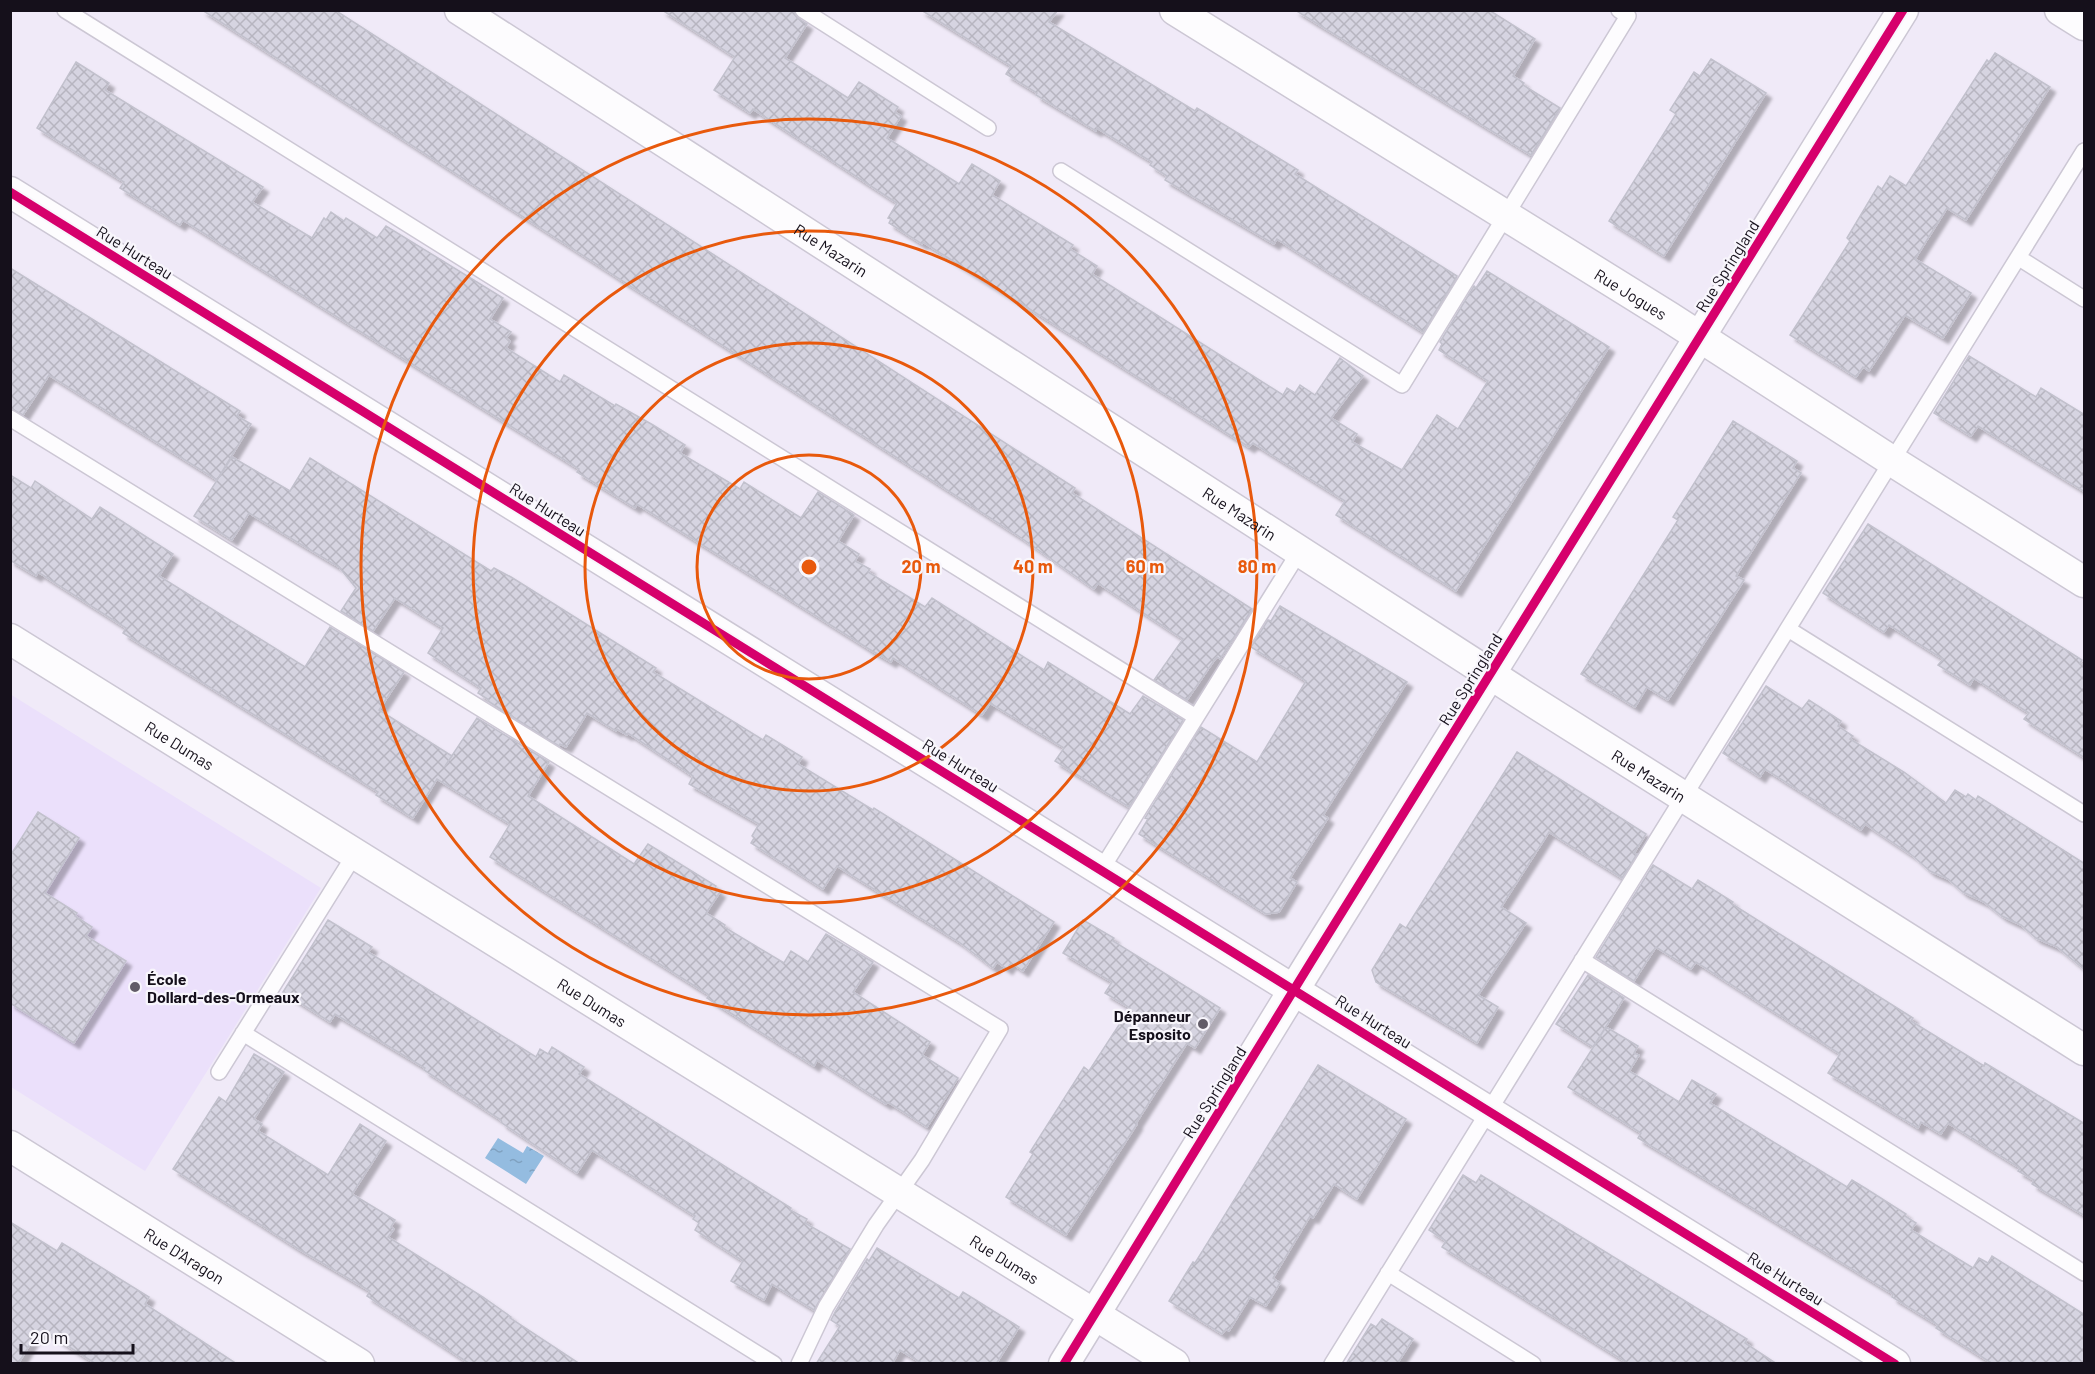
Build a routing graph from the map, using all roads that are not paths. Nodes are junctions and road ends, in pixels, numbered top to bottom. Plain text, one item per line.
1 (65, 10) edge
2 (460, 10) edge
3 (803, 10) edge
4 (1175, 10) edge
5 (1619, 10) edge
6 (1903, 10) edge
7 (2060, 10) edge
8 (2085, 26) edge
9 (988, 128) dead end
10 (2085, 151) edge
11 (1061, 171) dead end
12 (10, 192) edge
13 (1506, 217) junction
14 (2019, 258) junction
15 (2085, 299) edge
16 (1700, 338) junction
17 (10, 418) edge
18 (1892, 461) junction
19 (1299, 552) junction
20 (2085, 582) edge
21 (1788, 629) junction
22 (10, 639) edge
23 (1490, 675) junction
24 (1196, 717) junction
25 (1683, 798) junction
26 (2085, 814) edge
27 (355, 854) junction
28 (1101, 870) junction
29 (1582, 960) junction
30 (1294, 989) junction
31 (243, 1033) junction
32 (2085, 1050) edge
33 (219, 1072) dead end
34 (1489, 1111) junction
35 (10, 1146) edge
36 (899, 1192) junction
37 (1388, 1273) junction
38 (2085, 1273) edge
39 (1094, 1314) junction
40 (358, 1364) edge
41 (774, 1364) edge
42 (799, 1364) edge
43 (1064, 1364) edge
44 (1174, 1364) edge
45 (1332, 1364) edge
46 (1533, 1364) edge
47 (1895, 1364) edge

1 - 24 lane
2 - 19 street, Rue Mazarin
3 - 9 lane
4 - 13 street, Rue Jogues
5 - 13 lane
6 - 16 street, Rue Springland
7 - 8 street
10 - 14 lane
11 - 13 lane
12 - 28 street, Rue Hurteau
13 - 16 street, Rue Jogues
14 - 15 lane
14 - 18 lane
16 - 18 street, Rue Jogues
16 - 23 street, Rue Springland
17 - 36 lane
18 - 20 street, Rue Jogues
18 - 21 lane
19 - 23 street, Rue Mazarin
19 - 24 lane
21 - 25 lane
21 - 26 lane
22 - 27 street, Rue Dumas
23 - 25 street, Rue Mazarin
23 - 30 street, Rue Springland
24 - 28 lane
25 - 29 lane
25 - 32 street, Rue Mazarin
27 - 31 lane
27 - 36 street, Rue Dumas
28 - 30 street, Rue Hurteau
29 - 34 lane
29 - 38 lane
30 - 34 street, Rue Hurteau
30 - 39 street, Rue Springland
31 - 33 lane
31 - 41 lane
34 - 37 lane
34 - 47 street, Rue Hurteau
35 - 40 street, Rue D'Aragon
36 - 39 street, Rue Dumas
36 - 42 lane
37 - 45 lane
37 - 46 lane
39 - 43 street, Rue Springland
39 - 44 street, Rue Dumas

